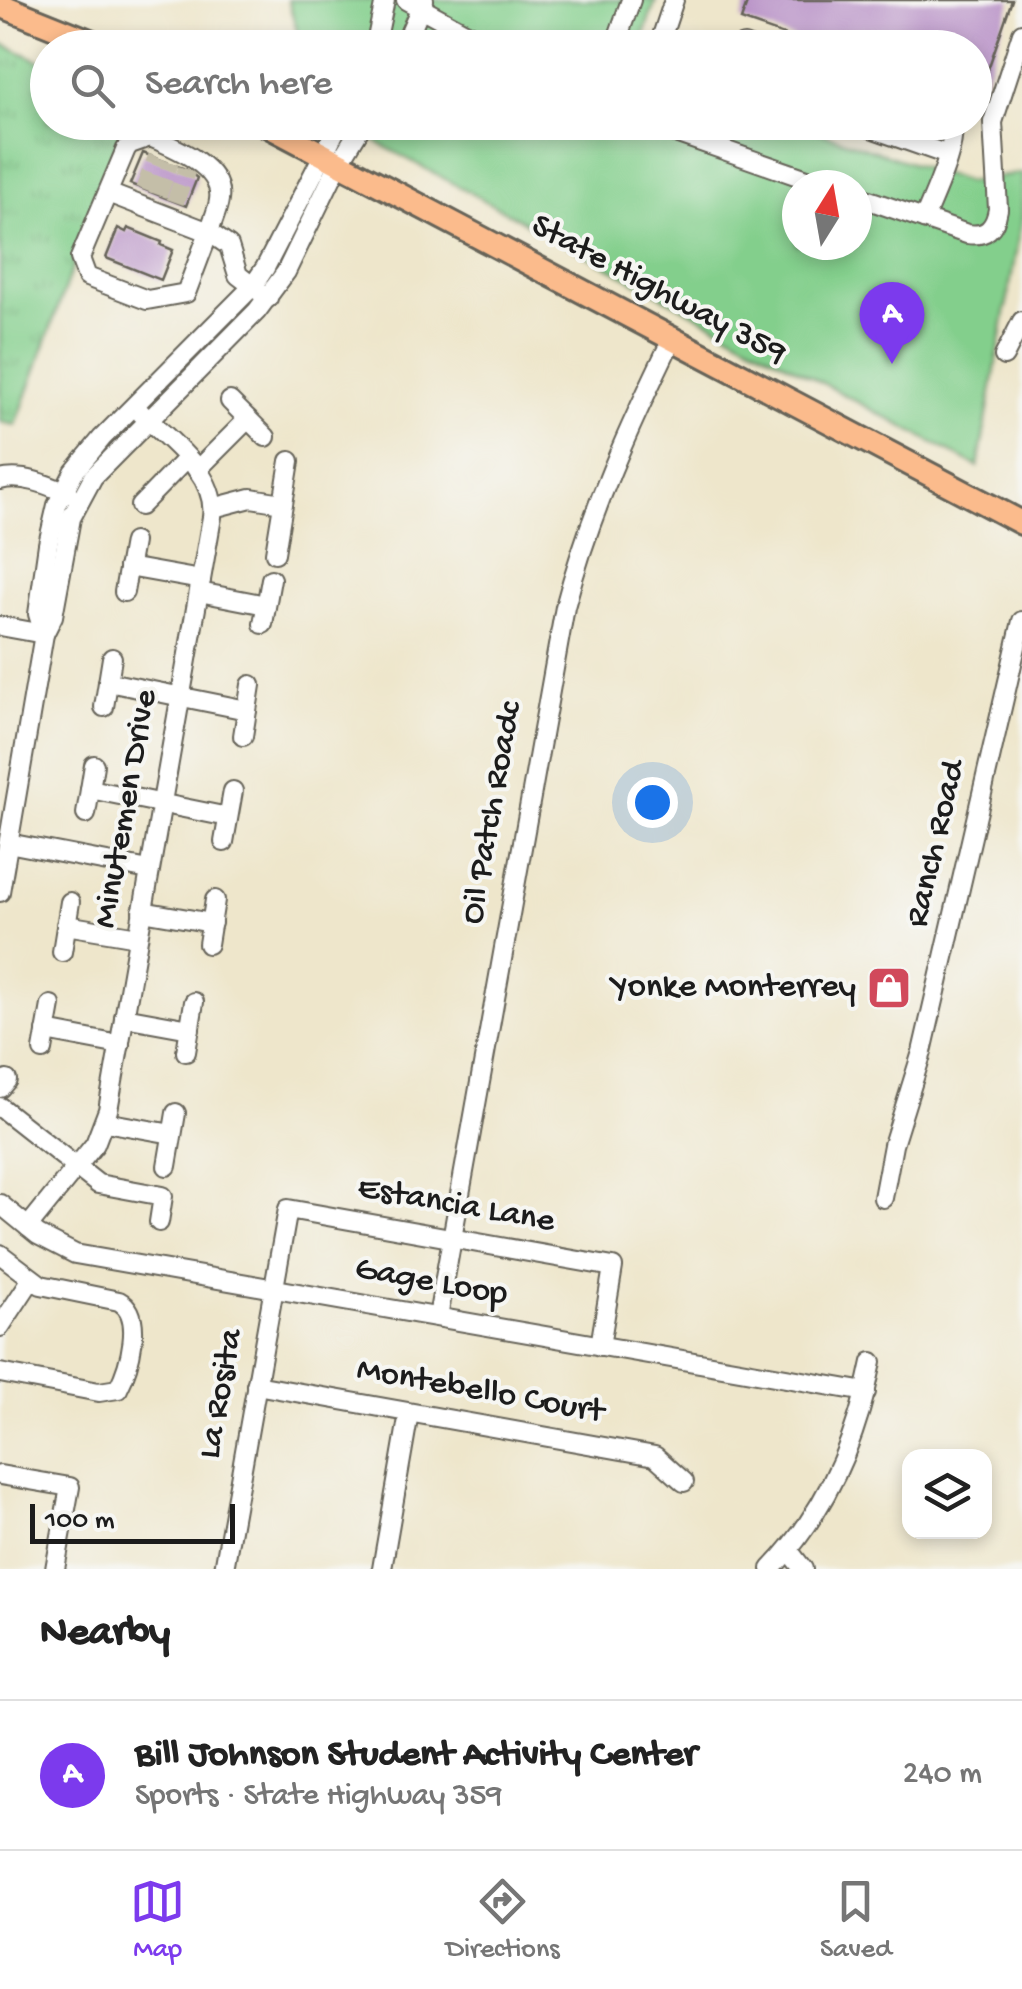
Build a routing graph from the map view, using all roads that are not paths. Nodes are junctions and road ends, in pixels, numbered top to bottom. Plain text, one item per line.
1 (384, 0) edge
2 (631, 0) edge
3 (674, 0) edge
4 (417, 3) edge
5 (0, 4) edge
6 (63, 30) edge
7 (378, 30) edge
8 (409, 30) edge
9 (463, 30) edge
10 (620, 30) edge
11 (664, 30) edge
12 (1022, 32) edge
13 (992, 128) edge
14 (295, 140) edge
15 (336, 140) edge
16 (348, 140) edge
17 (694, 140) edge
18 (905, 140) edge
19 (952, 140) edge
20 (991, 140) edge
21 (699, 142) joint
22 (166, 144) edge
23 (948, 155) junction
24 (331, 159) junction
25 (782, 171) edge
26 (108, 194) junction
27 (872, 201) edge
28 (924, 219) junction
29 (209, 232) junction
30 (260, 292) junction
31 (1022, 321) edge
32 (673, 337) junction
33 (1004, 356) dead end
34 (230, 400) dead end
35 (141, 413) junction
36 (248, 418) junction
37 (266, 437) dead end
38 (290, 461) dead end
39 (192, 465) junction
40 (0, 480) edge
41 (71, 495) junction
42 (283, 504) junction
43 (140, 506) dead end
44 (213, 508) junction
45 (1022, 523) edge
46 (133, 542) dead end
47 (275, 553) dead end
48 (128, 567) junction
49 (271, 580) dead end
50 (200, 586) junction
51 (124, 592) dead end
52 (266, 604) junction
53 (1022, 621) edge
54 (263, 624) dead end
55 (0, 626) edge
56 (44, 634) junction
57 (112, 658) dead end
58 (108, 682) junction
59 (251, 685) dead end
60 (180, 694) junction
61 (104, 706) dead end
62 (247, 710) junction
63 (242, 736) dead end
64 (94, 765) dead end
65 (90, 788) junction
66 (233, 792) dead end
67 (161, 804) junction
68 (86, 814) dead end
69 (228, 816) junction
70 (224, 842) dead end
71 (8, 843) junction
72 (149, 870) junction
73 (0, 892) edge
74 (215, 900) dead end
75 (70, 902) dead end
76 (142, 911) junction
77 (212, 922) junction
78 (66, 925) junction
79 (138, 937) junction
80 (208, 944) dead end
81 (62, 952) dead end
82 (194, 1002) dead end
83 (51, 1005) dead end
84 (124, 1016) junction
85 (190, 1029) junction
86 (120, 1045) junction
87 (186, 1052) dead end
88 (0, 1107) edge
89 (176, 1113) dead end
90 (105, 1122) junction
91 (172, 1134) junction
92 (166, 1166) dead end
93 (75, 1169) junction
94 (882, 1198) dead end
95 (0, 1204) edge
96 (159, 1222) dead end
97 (28, 1227) junction
98 (452, 1238) junction
99 (0, 1254) edge
100 (31, 1280) junction
101 (273, 1288) junction
102 (438, 1317) junction
103 (0, 1327) edge
104 (600, 1346) junction
105 (872, 1362) dead end
106 (0, 1373) edge
107 (256, 1385) junction
108 (866, 1392) junction
109 (410, 1412) junction
110 (0, 1475) edge
111 (684, 1482) dead end
112 (789, 1550) junction
113 (388, 1568) edge
114 (55, 1569) edge
115 (224, 1569) edge
116 (771, 1569) edge
117 (804, 1569) edge

1 - 7 street
2 - 10 street
3 - 11 street
4 - 8 street
4 - 9 street
5 - 6 main road
12 - 13 street
14 - 24 main road, State Highway 359
15 - 24 street
16 - 24 street
17 - 21 street
18 - 23 street
19 - 23 street
20 - 28 street
21 - 25 street
22 - 26 street
22 - 29 street
23 - 28 street
24 - 30 street
24 - 32 main road, State Highway 359
26 - 29 street
26 - 29 street
27 - 28 street
29 - 30 street
30 - 35 street
31 - 33 street
32 - 45 main road, State Highway 359
32 - 98 street, Oil Patch Roadc
34 - 36 street
35 - 39 street
35 - 41 street
36 - 37 street
36 - 39 street
38 - 42 street
39 - 43 street
39 - 44 street
40 - 41 street
41 - 56 street
42 - 44 street
42 - 47 street
44 - 50 street, Minutemen Drive
46 - 48 street
48 - 50 street
48 - 51 street
49 - 52 street
50 - 52 street
50 - 60 street, Minutemen Drive
52 - 54 street
53 - 94 street, Ranch Road
55 - 56 street
56 - 71 street
57 - 58 street
58 - 60 street
58 - 61 street
59 - 62 street
60 - 62 street
60 - 67 street, Minutemen Drive
62 - 63 street
64 - 65 street
65 - 67 street
65 - 68 street
66 - 69 street
67 - 69 street
67 - 72 street, Minutemen Drive
69 - 70 street
71 - 72 street
71 - 73 street
72 - 76 street, Minutemen Drive
74 - 77 street
75 - 78 street
76 - 77 street
76 - 79 street, Minutemen Drive
77 - 80 street
78 - 79 street
78 - 81 street
79 - 84 street, Minutemen Drive
82 - 85 street
83 - 86 street
84 - 85 street
84 - 86 street, Minutemen Drive
85 - 87 street
86 - 90 street, Minutemen Drive
88 - 93 street
89 - 91 street
90 - 91 street
90 - 93 street, Minutemen Drive
91 - 92 street
93 - 96 street
93 - 97 street, Minutemen Drive
95 - 97 street, Gage Loop
97 - 101 street, Gage Loop
98 - 101 street, Estancia Lane
98 - 102 street, Oil Patch Roadc
98 - 104 street, Estancia Lane
99 - 100 street
100 - 103 street
100 - 106 street
101 - 102 street, Gage Loop
101 - 107 street, La Rosita
102 - 104 street, Gage Loop
104 - 108 street, Gage Loop
105 - 108 street
107 - 109 street, Montebello Court
107 - 115 street, La Rosita
108 - 112 street
109 - 111 street, Montebello Court
109 - 113 street
110 - 114 street
112 - 116 street
112 - 117 street

